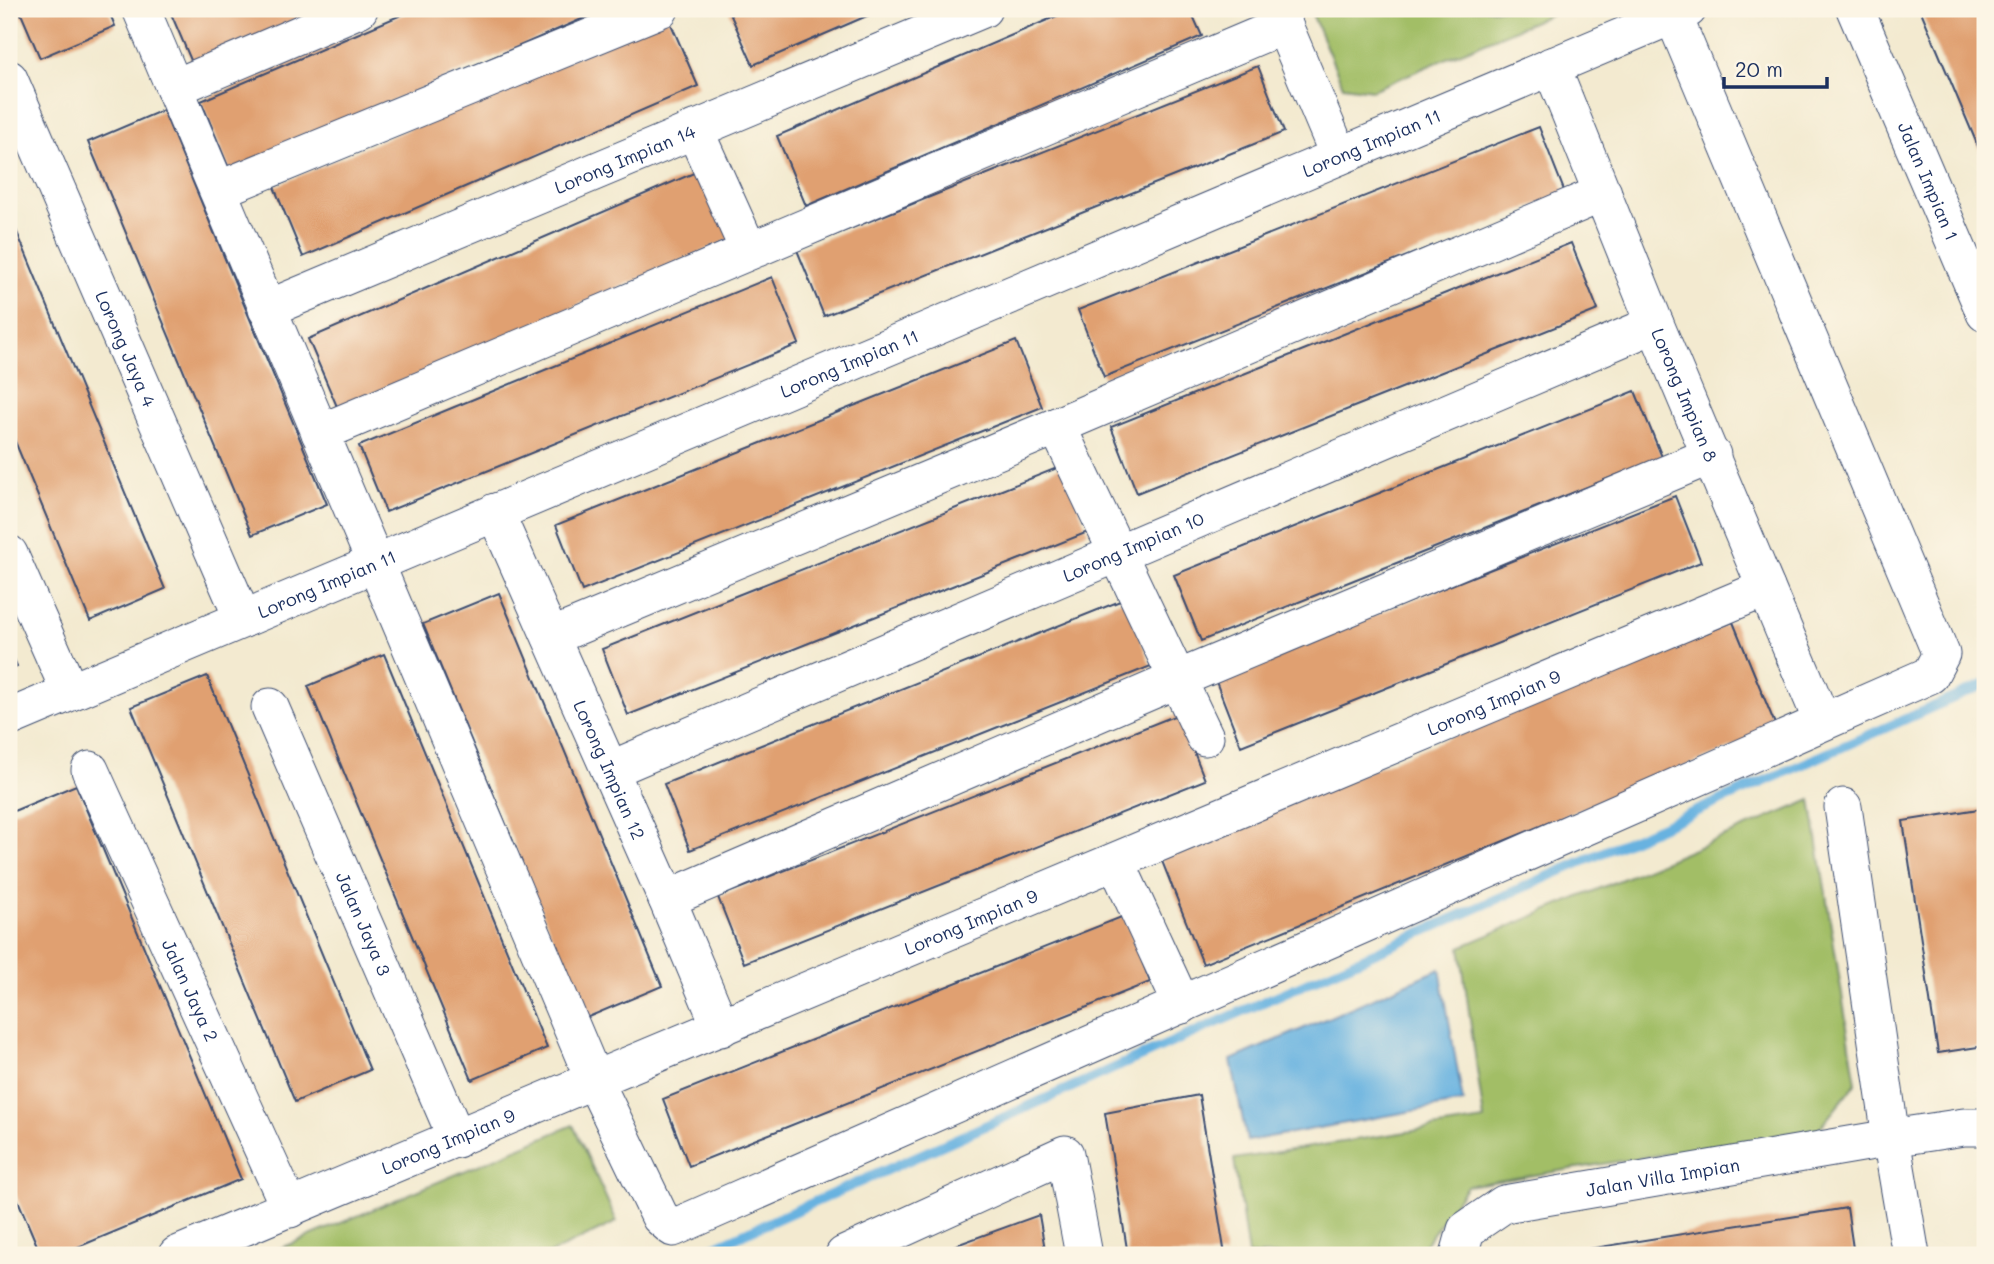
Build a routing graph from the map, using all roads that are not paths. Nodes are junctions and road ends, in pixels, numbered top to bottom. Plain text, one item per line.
1 (141, 9) edge
2 (359, 9) edge
3 (983, 9) edge
4 (1855, 9) edge
5 (648, 11) edge
6 (1680, 12) edge
7 (1280, 17) edge
8 (1551, 66) junction
9 (9, 79) edge
10 (174, 88) junction
11 (694, 129) junction
12 (1339, 156) junction
13 (218, 190) junction
14 (1604, 193) junction
15 (749, 251) junction
16 (267, 309) junction
17 (1985, 313) edge
18 (1655, 324) junction
19 (1057, 426) junction
20 (320, 433) junction
21 (1712, 455) junction
22 (495, 512) junction
23 (1117, 552) junction
24 (9, 554) edge
25 (375, 563) junction
26 (1766, 588) junction
27 (243, 619) junction
28 (551, 637) junction
29 (1178, 679) junction
30 (70, 692) junction
31 (270, 707) dead end
32 (9, 718) edge
33 (1822, 721) junction
34 (1205, 737) dead end
35 (90, 770) dead end
36 (610, 770) junction
37 (1843, 807) dead end
38 (1116, 862) junction
39 (667, 899) junction
40 (1182, 1005) junction
41 (721, 1028) junction
42 (594, 1080) junction
43 (1978, 1124) edge
44 (1891, 1138) junction
45 (457, 1139) junction
46 (290, 1209) junction
47 (177, 1255) edge
48 (844, 1255) edge
49 (1084, 1255) edge
50 (1459, 1255) edge
51 (1911, 1255) edge

1 - 10 street
2 - 10 street
3 - 11 street, Lorong Impian 14
4 - 17 street, Jalan Impian 1
5 - 13 street
6 - 8 street, Lorong Impian 11
6 - 33 street
7 - 12 street
7 - 15 street
8 - 12 street, Lorong Impian 11
8 - 14 street, Lorong Impian 8
9 - 27 street, Lorong Jaya 4
10 - 13 street
11 - 15 street
11 - 16 street, Lorong Impian 14
12 - 22 street, Lorong Impian 11
13 - 16 street
14 - 18 street, Lorong Impian 8
14 - 19 street
15 - 20 street
16 - 20 street
18 - 21 street, Lorong Impian 8
18 - 23 street, Lorong Impian 10
19 - 23 street
19 - 28 street
20 - 25 street
21 - 26 street, Lorong Impian 8
21 - 29 street
22 - 25 street, Lorong Impian 11
22 - 28 street, Lorong Impian 12
23 - 29 street
23 - 36 street, Lorong Impian 10
24 - 30 street
25 - 27 street, Lorong Impian 11
25 - 42 street
26 - 33 street, Lorong Impian 8
26 - 38 street, Lorong Impian 9
27 - 30 street, Lorong Impian 11
28 - 36 street, Lorong Impian 12
29 - 34 street
29 - 39 street
30 - 32 street, Lorong Impian 11
31 - 45 street, Jalan Jaya 3
33 - 40 street
35 - 46 street, Jalan Jaya 2
36 - 39 street, Lorong Impian 12
37 - 44 street
38 - 40 street
38 - 41 street, Lorong Impian 9
39 - 41 street, Lorong Impian 12
40 - 42 street
41 - 42 street, Lorong Impian 9
42 - 45 street, Lorong Impian 9
43 - 44 street, Jalan Villa Impian
44 - 50 street, Jalan Villa Impian
44 - 51 street
45 - 46 street, Lorong Impian 9
46 - 47 street, Lorong Impian 9
48 - 49 street

